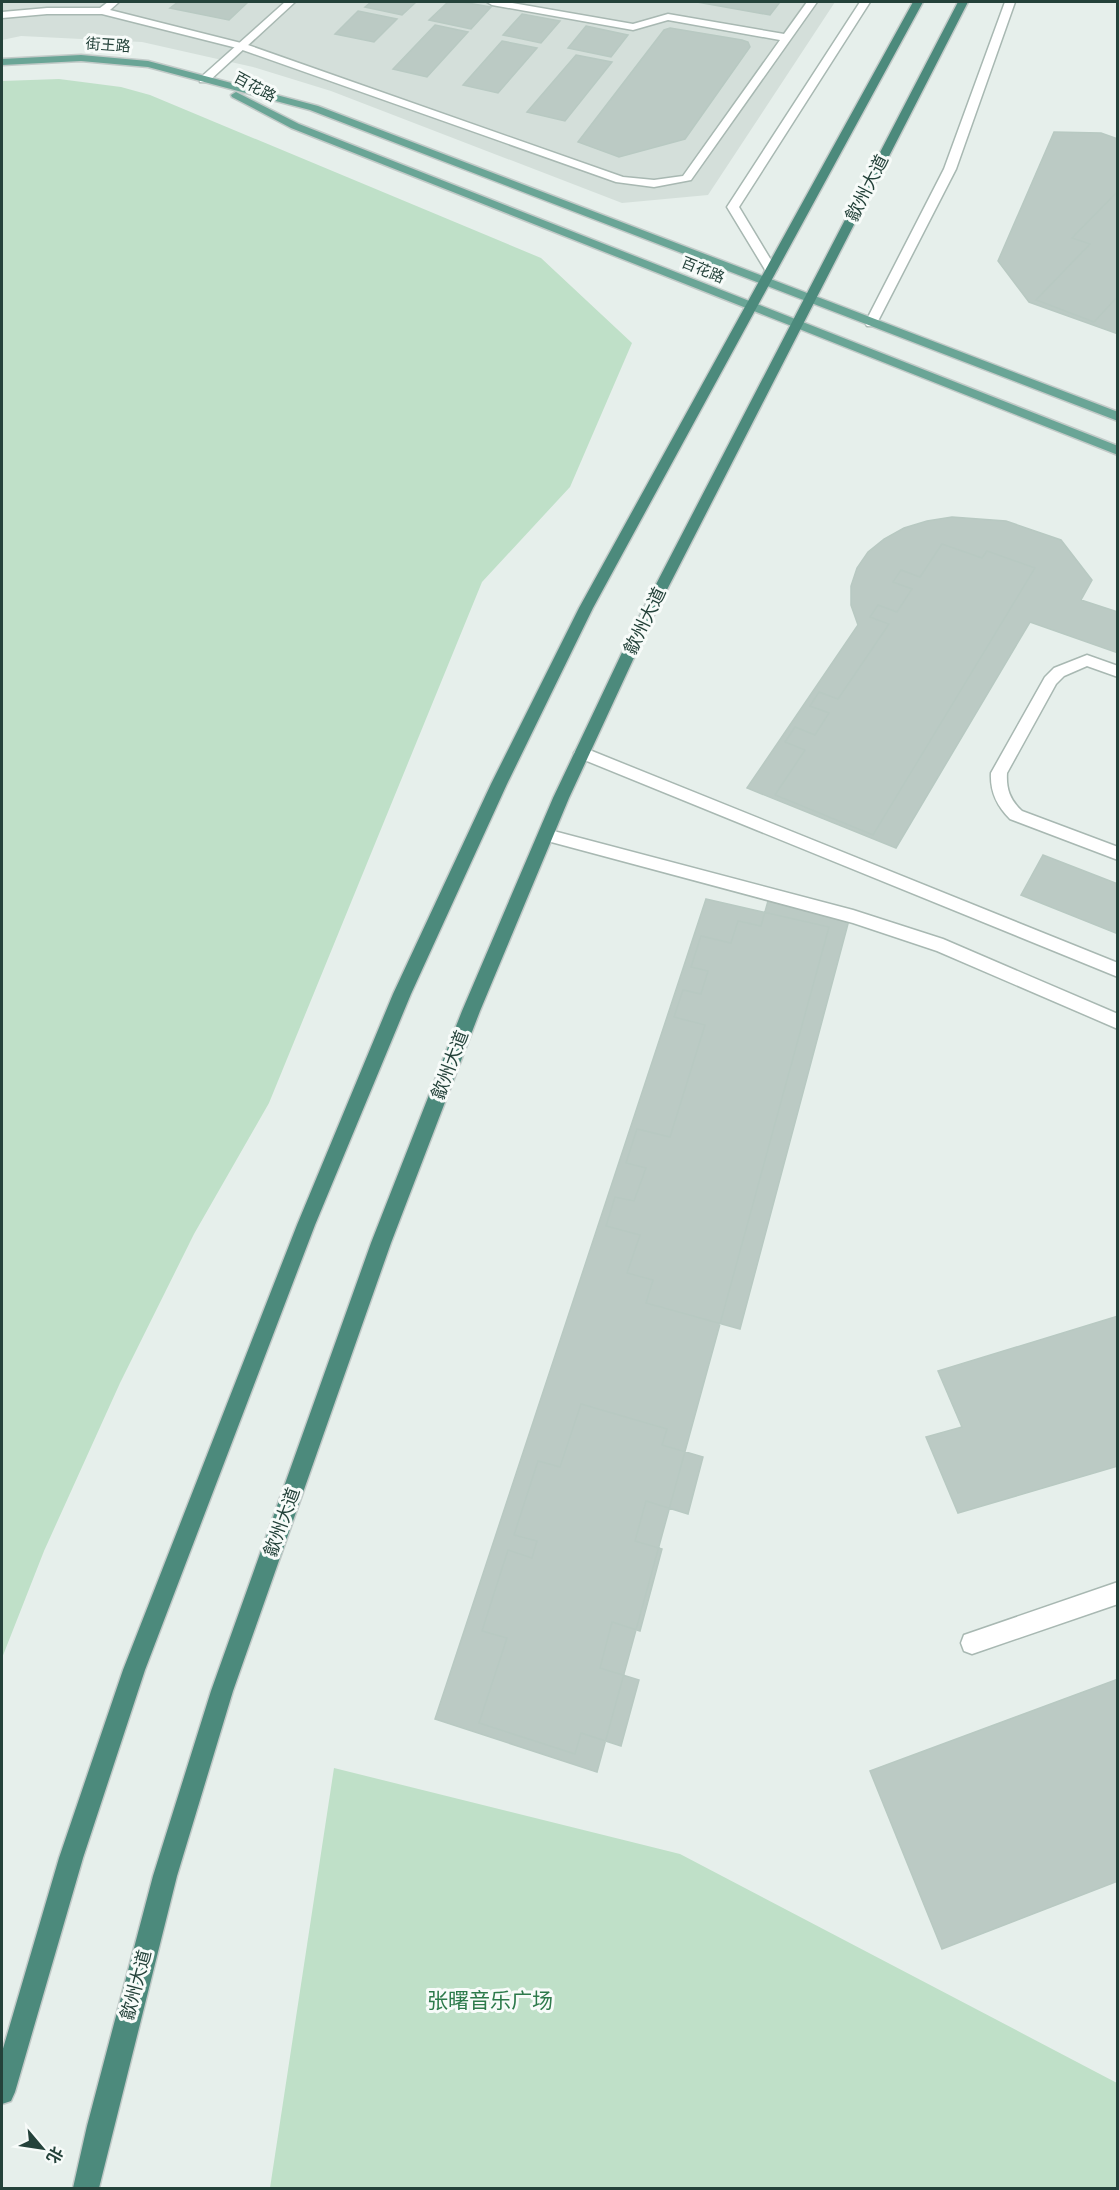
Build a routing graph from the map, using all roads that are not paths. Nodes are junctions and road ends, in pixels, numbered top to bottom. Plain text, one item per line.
1 (114, 2) edge
2 (290, 2) edge
3 (492, 2) edge
4 (812, 2) edge
5 (865, 2) edge
6 (918, 2) edge
7 (963, 2) edge
8 (1010, 2) edge
9 (102, 11) junction
10 (2, 15) edge
11 (788, 38) junction
12 (241, 46) junction
13 (2, 62) edge
14 (207, 81) junction
15 (768, 276) junction
16 (810, 299) junction
17 (751, 306) junction
18 (871, 322) junction
19 (796, 324) junction
20 (1118, 417) edge
21 (1118, 451) edge
22 (1118, 672) edge
23 (582, 753) junction
24 (546, 836) junction
25 (1118, 854) edge
26 (1118, 969) edge
27 (1118, 1022) edge
28 (1118, 1593) edge
29 (972, 1643) dead end
30 (2, 2092) edge
31 (86, 2188) edge

1 - 9 street
2 - 12 street
3 - 11 street
4 - 11 street
5 - 15 street
6 - 15 highway
7 - 16 highway, 歙州大道
8 - 18 street
9 - 10 street
9 - 12 street
11 - 12 street
12 - 14 street
13 - 14 main road, 街王路
14 - 15 main road, 百花路
14 - 17 main road, 百花路
15 - 16 main road, 百花路
15 - 17 highway
16 - 18 main road, 百花路
16 - 19 highway, 歙州大道
17 - 19 main road, 百花路
17 - 30 highway
18 - 20 main road, 百花路
19 - 21 main road, 百花路
19 - 23 highway, 歙州大道
22 - 25 street
23 - 24 highway, 歙州大道
23 - 26 street
24 - 27 street
24 - 31 highway, 歙州大道
28 - 29 street

